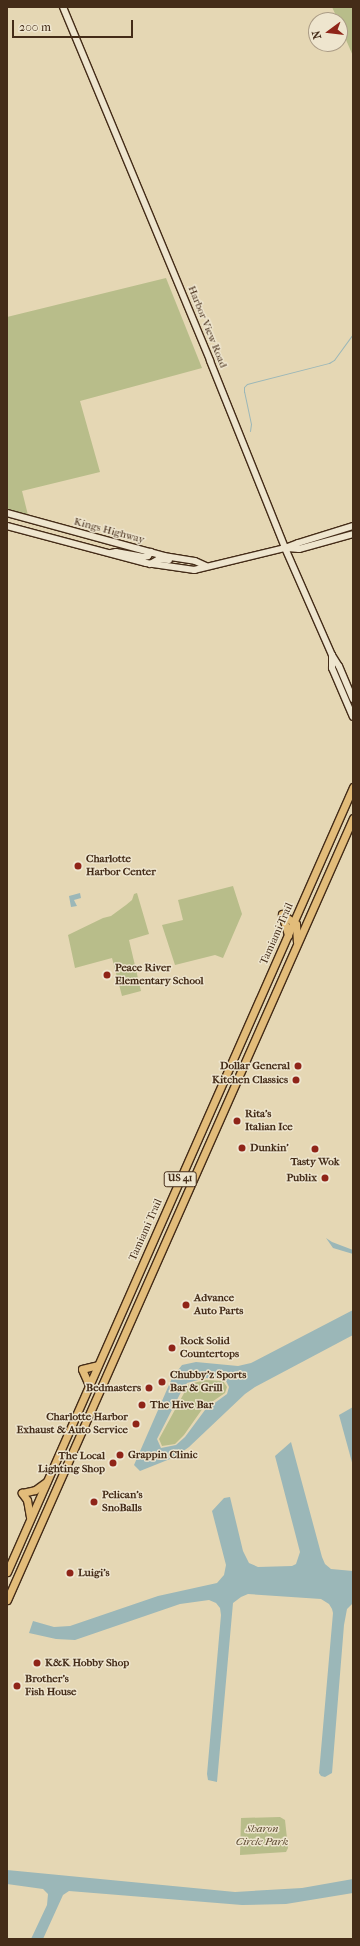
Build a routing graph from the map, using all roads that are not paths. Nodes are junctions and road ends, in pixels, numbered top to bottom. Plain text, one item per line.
1 (64, 7) edge
2 (7, 513) edge
3 (7, 526) edge
4 (353, 526) edge
5 (64, 529) junction
6 (353, 534) edge
7 (60, 541) junction
8 (285, 548) junction
9 (151, 552) junction
10 (108, 554) junction
11 (176, 559) junction
12 (150, 564) junction
13 (206, 566) junction
14 (332, 655) junction
15 (353, 699) edge
16 (353, 717) edge
17 (353, 787) edge
18 (353, 818) edge
19 (304, 899) junction
20 (294, 922) junction
21 (307, 922) junction
22 (288, 935) junction
23 (296, 945) junction
24 (161, 1222) junction
25 (150, 1247) junction
26 (162, 1250) junction
27 (152, 1271) junction
28 (98, 1365) junction
29 (89, 1385) junction
30 (47, 1482) junction
31 (30, 1518) junction
32 (7, 1572) edge
33 (7, 1600) edge

1 - 8 main road, Harbor View Road
2 - 5 main road, Kings Highway
3 - 7 main road, Kings Highway
4 - 8 main road, Kings Highway
5 - 7 main road
5 - 9 main road, Kings Highway
6 - 8 main road, Kings Highway
7 - 10 main road, Kings Highway
8 - 13 main road, Kings Highway
8 - 14 main road, Harbor View Road
9 - 10 main road
9 - 11 main road, Kings Highway
10 - 12 main road, Kings Highway
11 - 12 main road
11 - 13 main road, Kings Highway
12 - 13 main road, Kings Highway
14 - 15 main road, Harbor View Road
14 - 16 main road, Harbor View Road
17 - 19 main road, Tamiami Trail / US 41
18 - 21 main road, Tamiami Trail / US 41
19 - 20 main road, Tamiami Trail / US 41
19 - 21 main road
20 - 22 main road, Tamiami Trail / US 41
20 - 22 main road
20 - 23 main road
21 - 23 main road, Tamiami Trail / US 41
22 - 24 main road, Tamiami Trail / US 41
23 - 26 main road, Tamiami Trail / US 41
24 - 25 main road, Tamiami Trail / US 41
24 - 26 main road
25 - 27 main road
25 - 28 main road, Tamiami Trail / US 41
26 - 27 main road, Tamiami Trail / US 41
27 - 33 main road, Tamiami Trail / US 41
28 - 29 main road, Tamiami Trail / US 41
28 - 29 main road
29 - 30 main road, Tamiami Trail / US 41
30 - 31 main road, Tamiami Trail / US 41
30 - 31 main road
31 - 32 main road, Tamiami Trail / US 41

